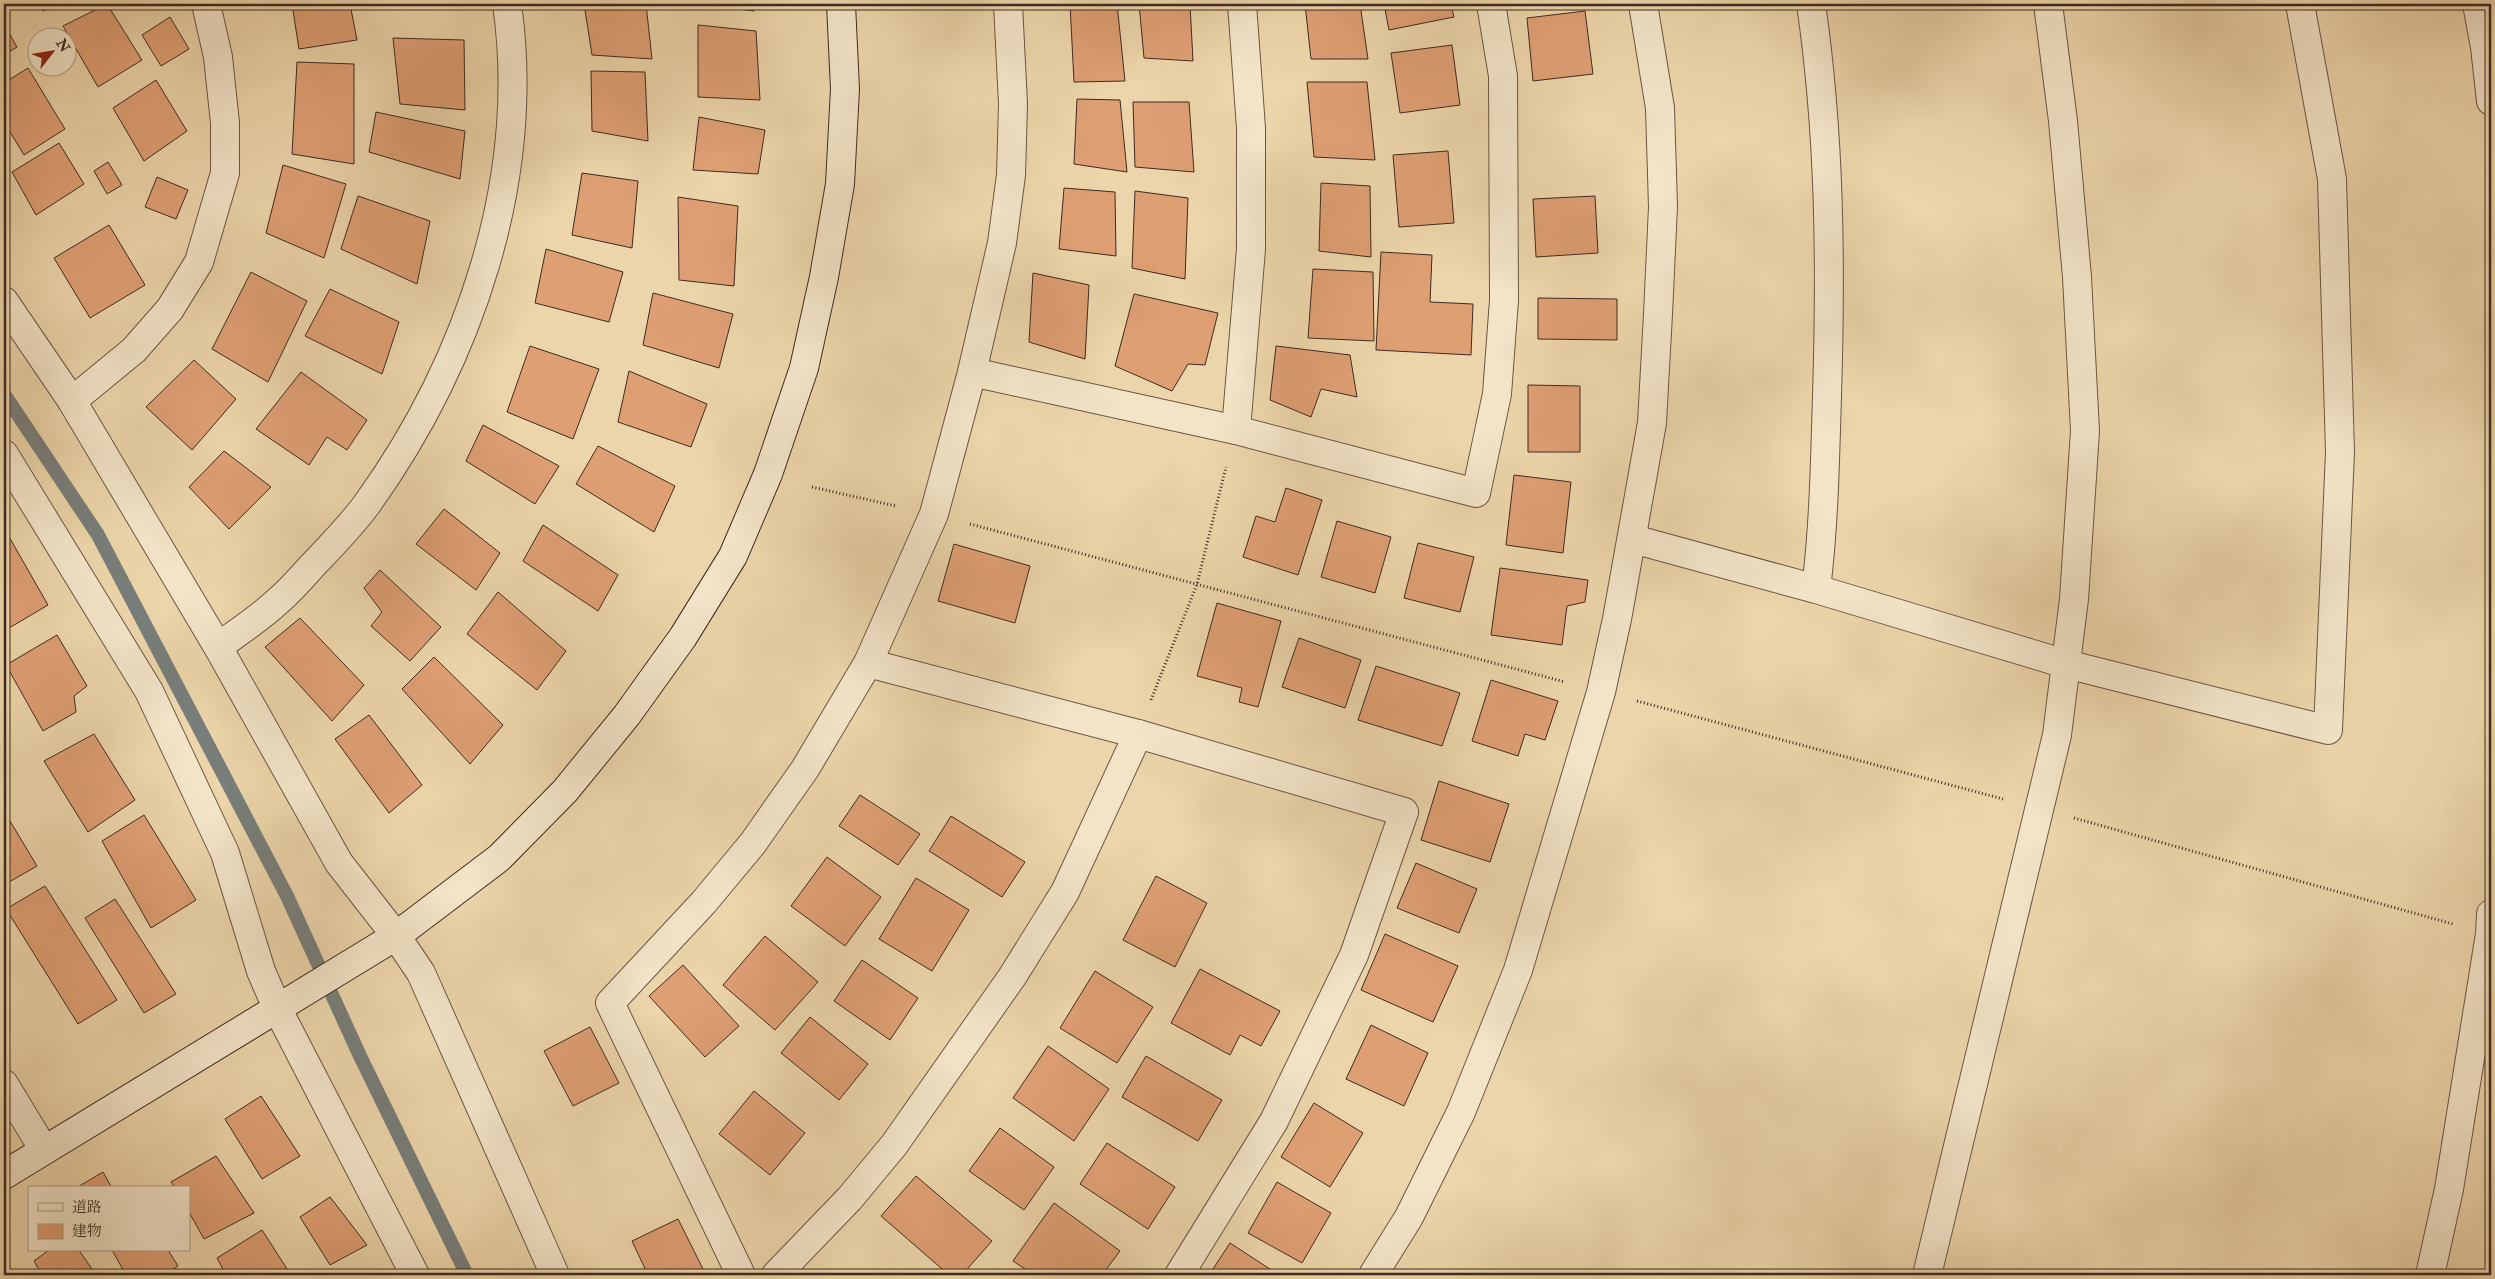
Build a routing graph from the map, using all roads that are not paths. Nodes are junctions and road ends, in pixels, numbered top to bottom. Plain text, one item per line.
1 (206, 4) edge
2 (507, 4) edge
3 (841, 4) edge
4 (1008, 4) edge
5 (1242, 4) edge
6 (1491, 4) edge
7 (1643, 4) edge
8 (1811, 4) edge
9 (2048, 4) edge
10 (2300, 4) edge
11 (2477, 4) edge
12 (2488, 45) edge
13 (2491, 101) edge
14 (4, 300) edge
15 (972, 372) junction
16 (72, 401) junction
17 (1236, 430) junction
18 (4, 454) edge
19 (1633, 539) junction
20 (1816, 588) junction
21 (218, 647) junction
22 (868, 663) junction
23 (2066, 664) junction
24 (1138, 734) junction
25 (2491, 924) edge
26 (396, 936) junction
27 (277, 1008) junction
28 (4, 1084) edge
29 (44, 1150) junction
30 (4, 1175) edge
31 (415, 1275) edge
32 (555, 1275) edge
33 (741, 1275) edge
34 (776, 1275) edge
35 (1179, 1275) edge
36 (1373, 1275) edge
37 (1926, 1275) edge
38 (2430, 1275) edge

1 - 16 street
2 - 21 street
3 - 26 street
4 - 15 street
5 - 17 street
6 - 17 street
7 - 19 street
8 - 20 street
9 - 23 street
10 - 23 street
11 - 12 street
12 - 13 street
14 - 16 street
15 - 17 street
15 - 22 street
16 - 21 street
18 - 27 street
19 - 20 street
19 - 36 street
20 - 23 street
21 - 26 street
22 - 24 street
22 - 33 street
23 - 37 street
24 - 34 street
24 - 35 street
25 - 38 street
26 - 27 street
26 - 32 street
27 - 29 street
27 - 31 street
28 - 29 street
29 - 30 street

